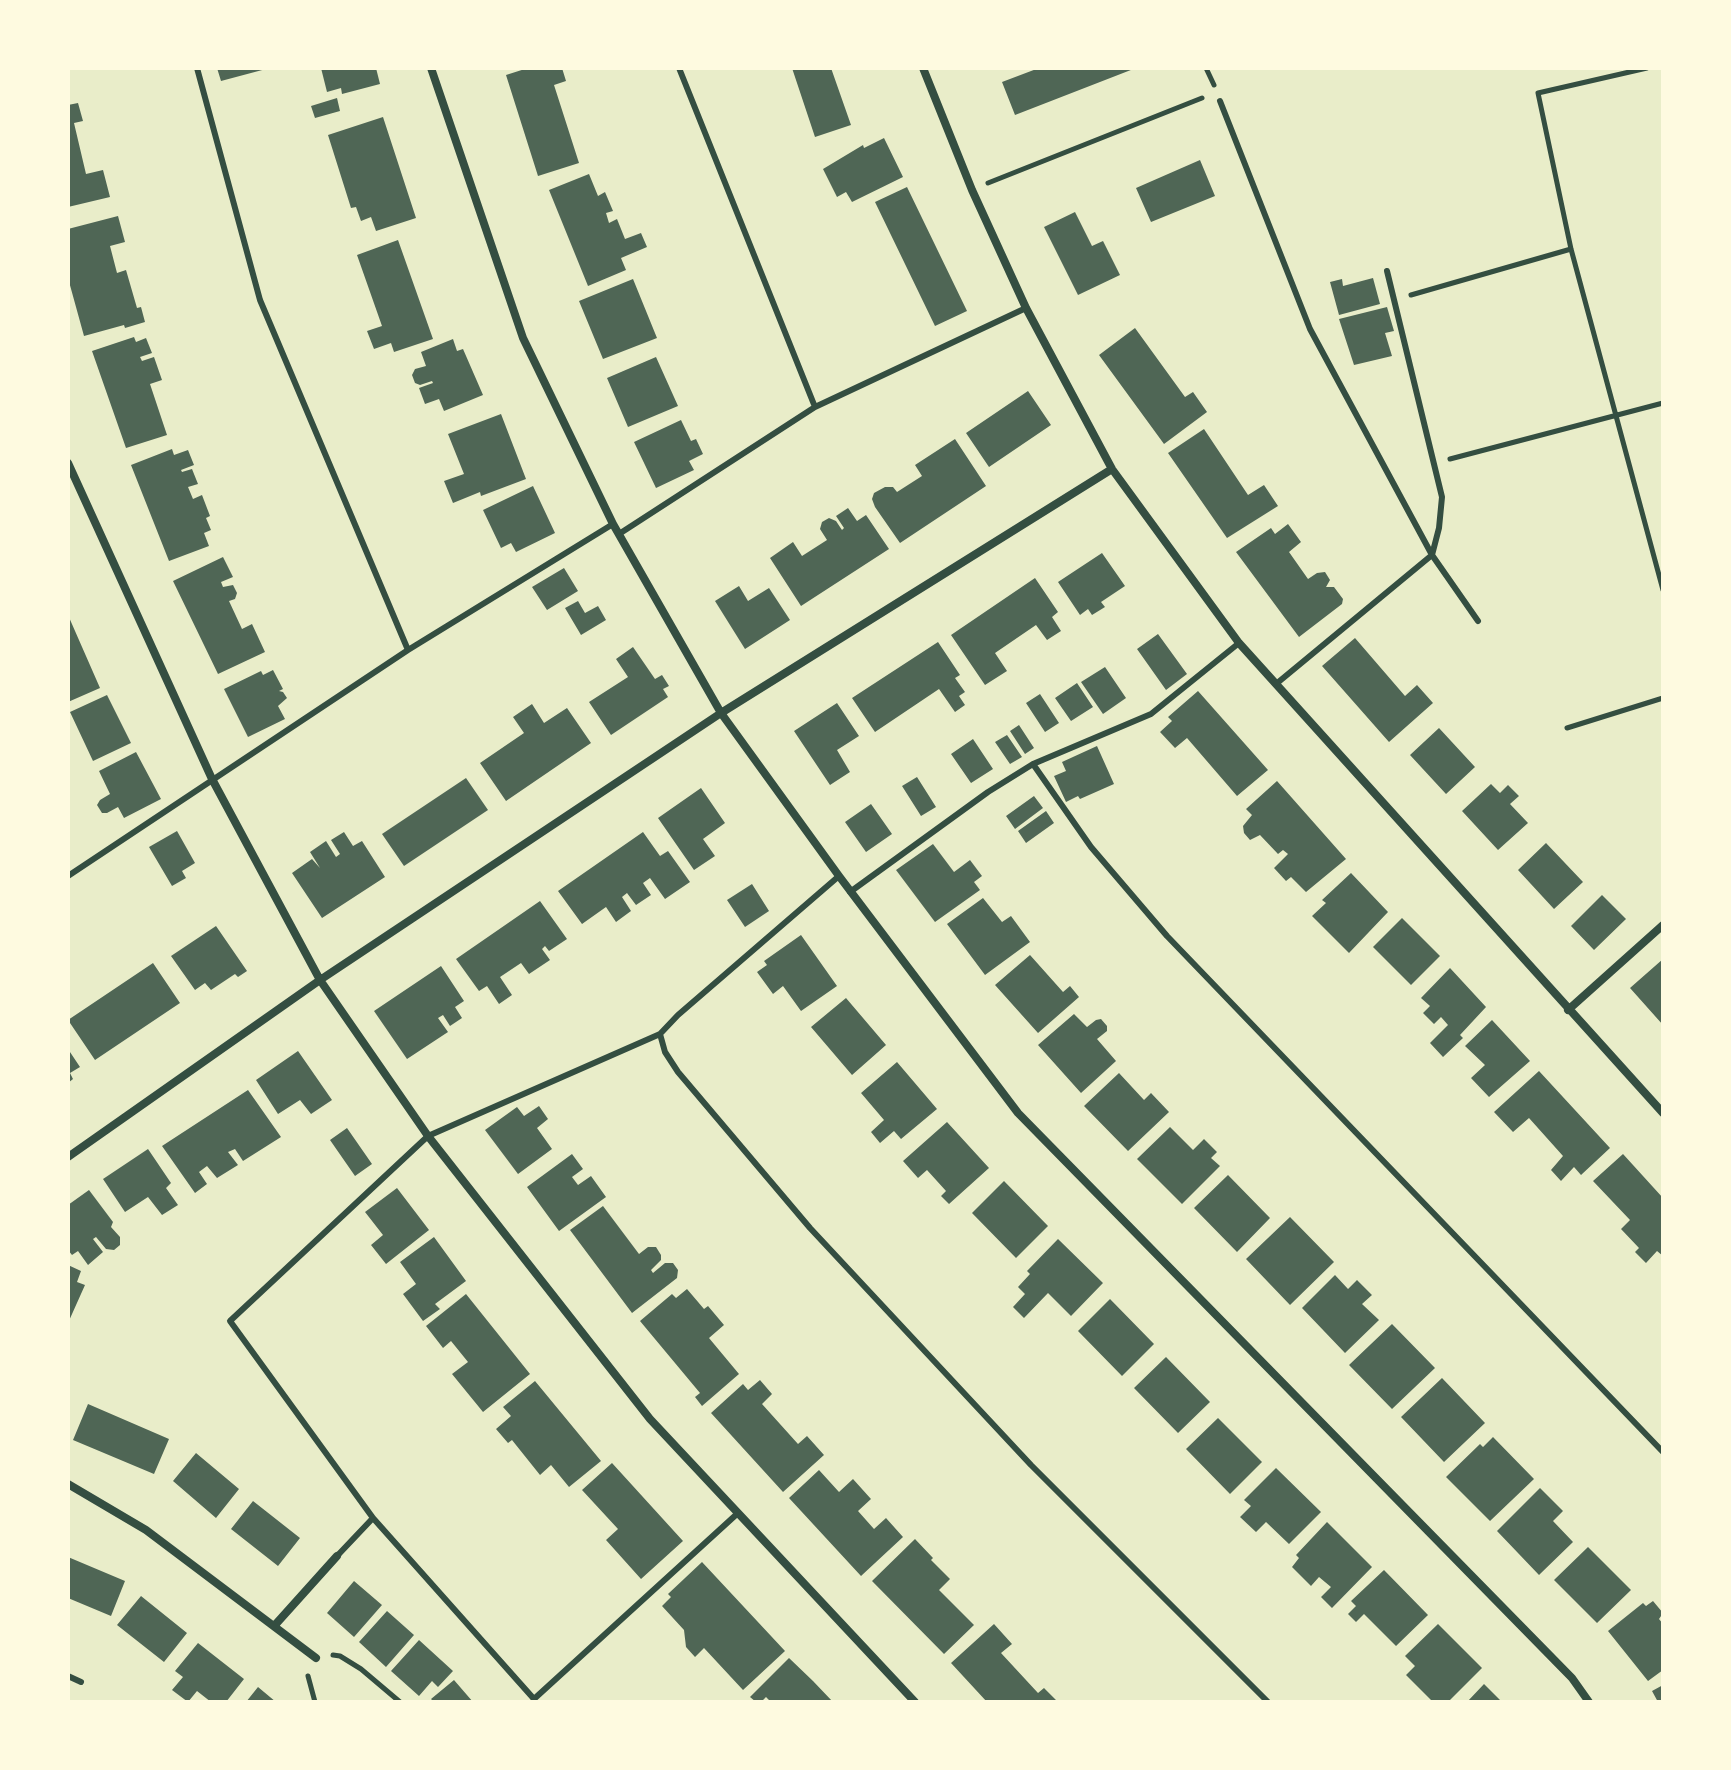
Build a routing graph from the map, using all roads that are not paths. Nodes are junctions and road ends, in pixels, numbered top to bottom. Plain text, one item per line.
1 (197, 68) edge
2 (431, 68) edge
3 (679, 68) edge
4 (923, 68) edge
5 (1220, 101) dead end
6 (1387, 271) dead end
7 (1026, 308) junction
8 (815, 407) junction
9 (68, 463) edge
10 (1112, 469) junction
11 (613, 524) junction
12 (619, 534) junction
13 (1432, 555) junction
14 (1478, 621) dead end
15 (1239, 643) junction
16 (408, 650) junction
17 (1276, 684) junction
18 (721, 713) junction
19 (1033, 764) junction
20 (212, 779) junction
21 (68, 876) edge
22 (839, 876) junction
23 (850, 892) junction
24 (1663, 925) edge
25 (320, 980) junction
26 (1568, 1010) junction
27 (660, 1034) junction
28 (1663, 1113) edge
29 (428, 1136) junction
30 (68, 1157) edge
31 (1663, 1452) edge
32 (68, 1484) edge
33 (738, 1513) junction
34 (373, 1518) junction
35 (337, 1556) joint
36 (275, 1625) junction
37 (316, 1658) road end
38 (68, 1676) edge
39 (81, 1682) dead end
40 (536, 1701) edge
41 (915, 1702) edge
42 (1268, 1702) edge
43 (1589, 1702) edge

1 - 16 lane
2 - 11 street
3 - 8 lane
4 - 7 street
5 - 13 lane
6 - 13 lane
7 - 8 lane
7 - 10 street
8 - 12 lane
9 - 20 street
10 - 15 street
10 - 18 street
11 - 12 street
11 - 16 lane
12 - 18 street
13 - 14 lane
13 - 17 lane
15 - 17 street
15 - 19 lane
16 - 20 lane
17 - 26 street
18 - 22 street
18 - 25 street
19 - 23 lane
19 - 31 lane
20 - 21 lane
20 - 25 street
22 - 23 street
22 - 27 lane
23 - 43 street
24 - 26 street
25 - 29 street
25 - 30 street
26 - 28 street
27 - 29 lane
27 - 42 lane
29 - 33 street
29 - 34 lane
32 - 36 street
33 - 40 lane
33 - 41 street
34 - 35 lane
34 - 40 lane
35 - 36 street
36 - 37 street
38 - 39 lane

